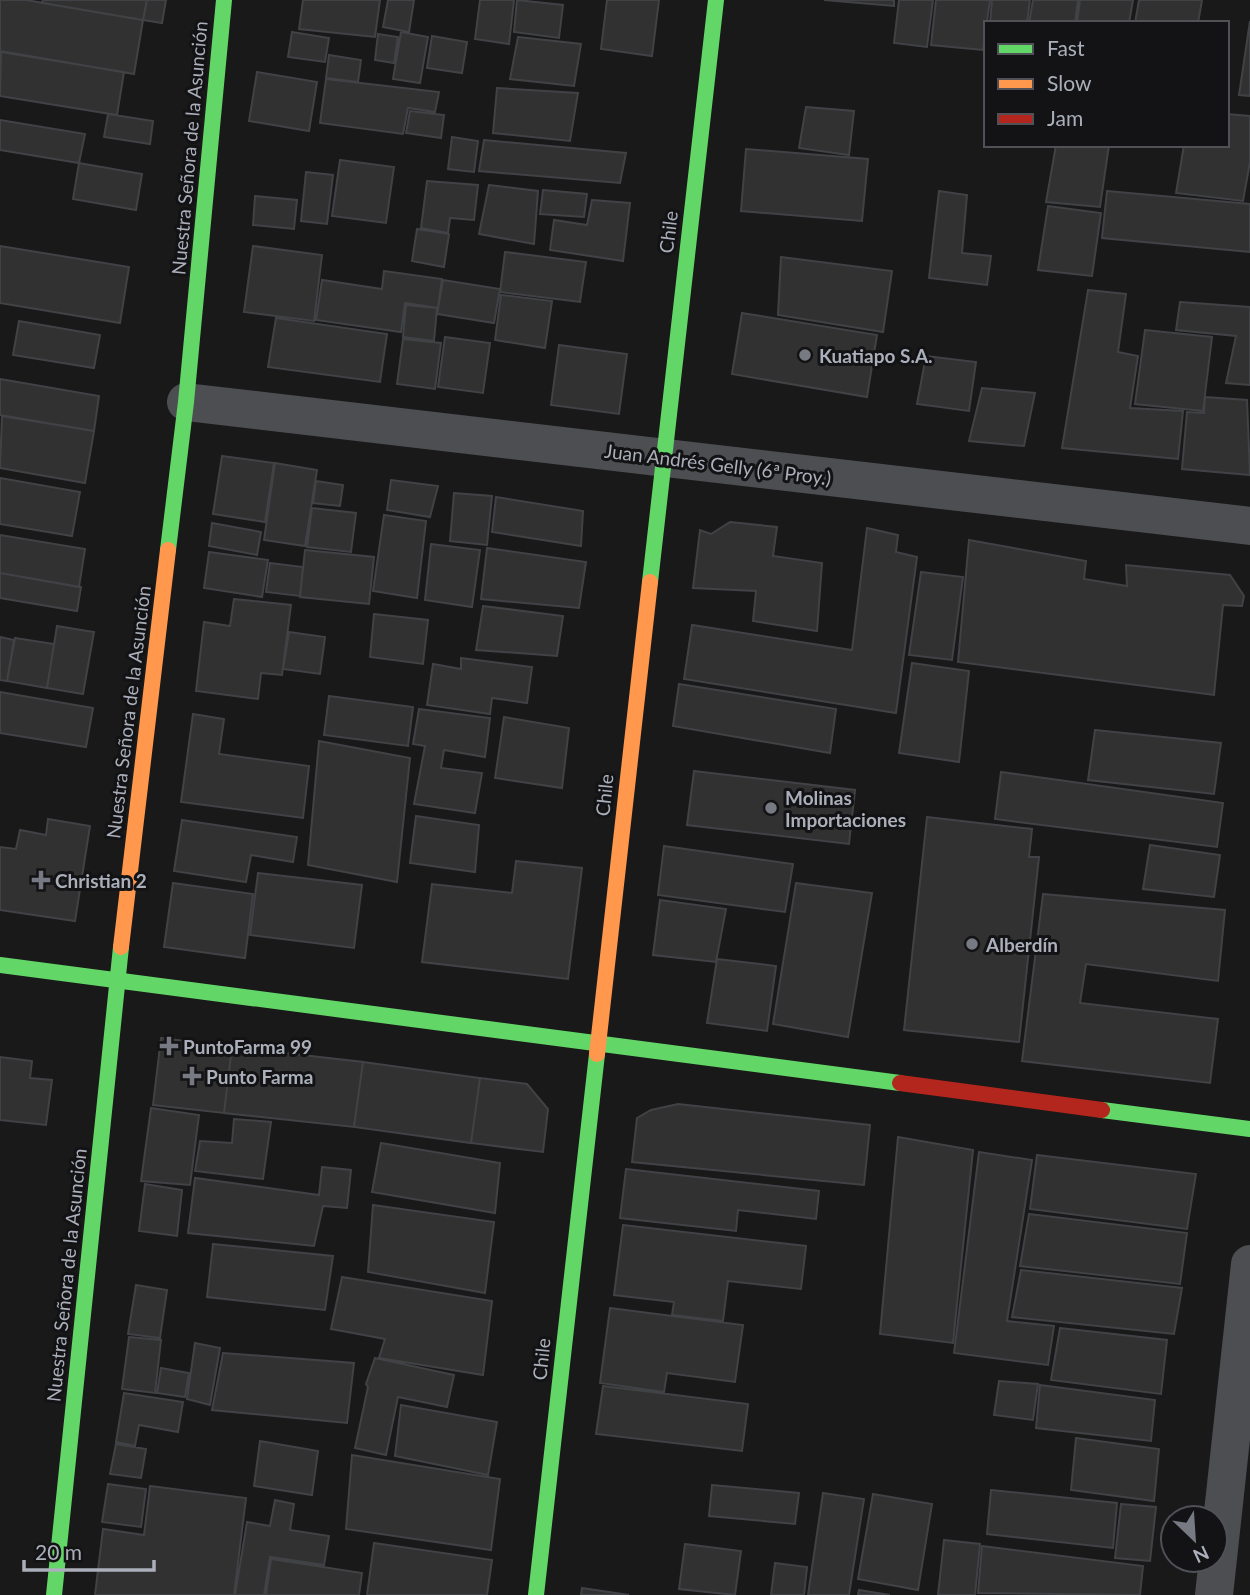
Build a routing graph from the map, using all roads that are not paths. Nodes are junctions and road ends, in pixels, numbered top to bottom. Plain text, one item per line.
1 (224, 0) edge
2 (716, 0) edge
3 (186, 402) junction
4 (663, 458) junction
5 (1250, 526) edge
6 (0, 965) edge
7 (117, 981) junction
8 (597, 1045) junction
9 (1250, 1129) edge
10 (1250, 1264) edge
11 (54, 1595) edge
12 (536, 1595) edge
13 (1214, 1595) edge

1 - 3 street, Nuestra Señora de la Asunción
2 - 4 street, Chile
3 - 4 street, Juan Andrés Gelly (6ª Proy.)
3 - 7 street, Nuestra Señora de la Asunción
4 - 5 street, Juan Andrés Gelly (6ª Proy.)
4 - 8 street, Chile
6 - 7 street
7 - 8 street
7 - 11 street, Nuestra Señora de la Asunción
8 - 9 street
8 - 12 street, Chile
10 - 13 street

